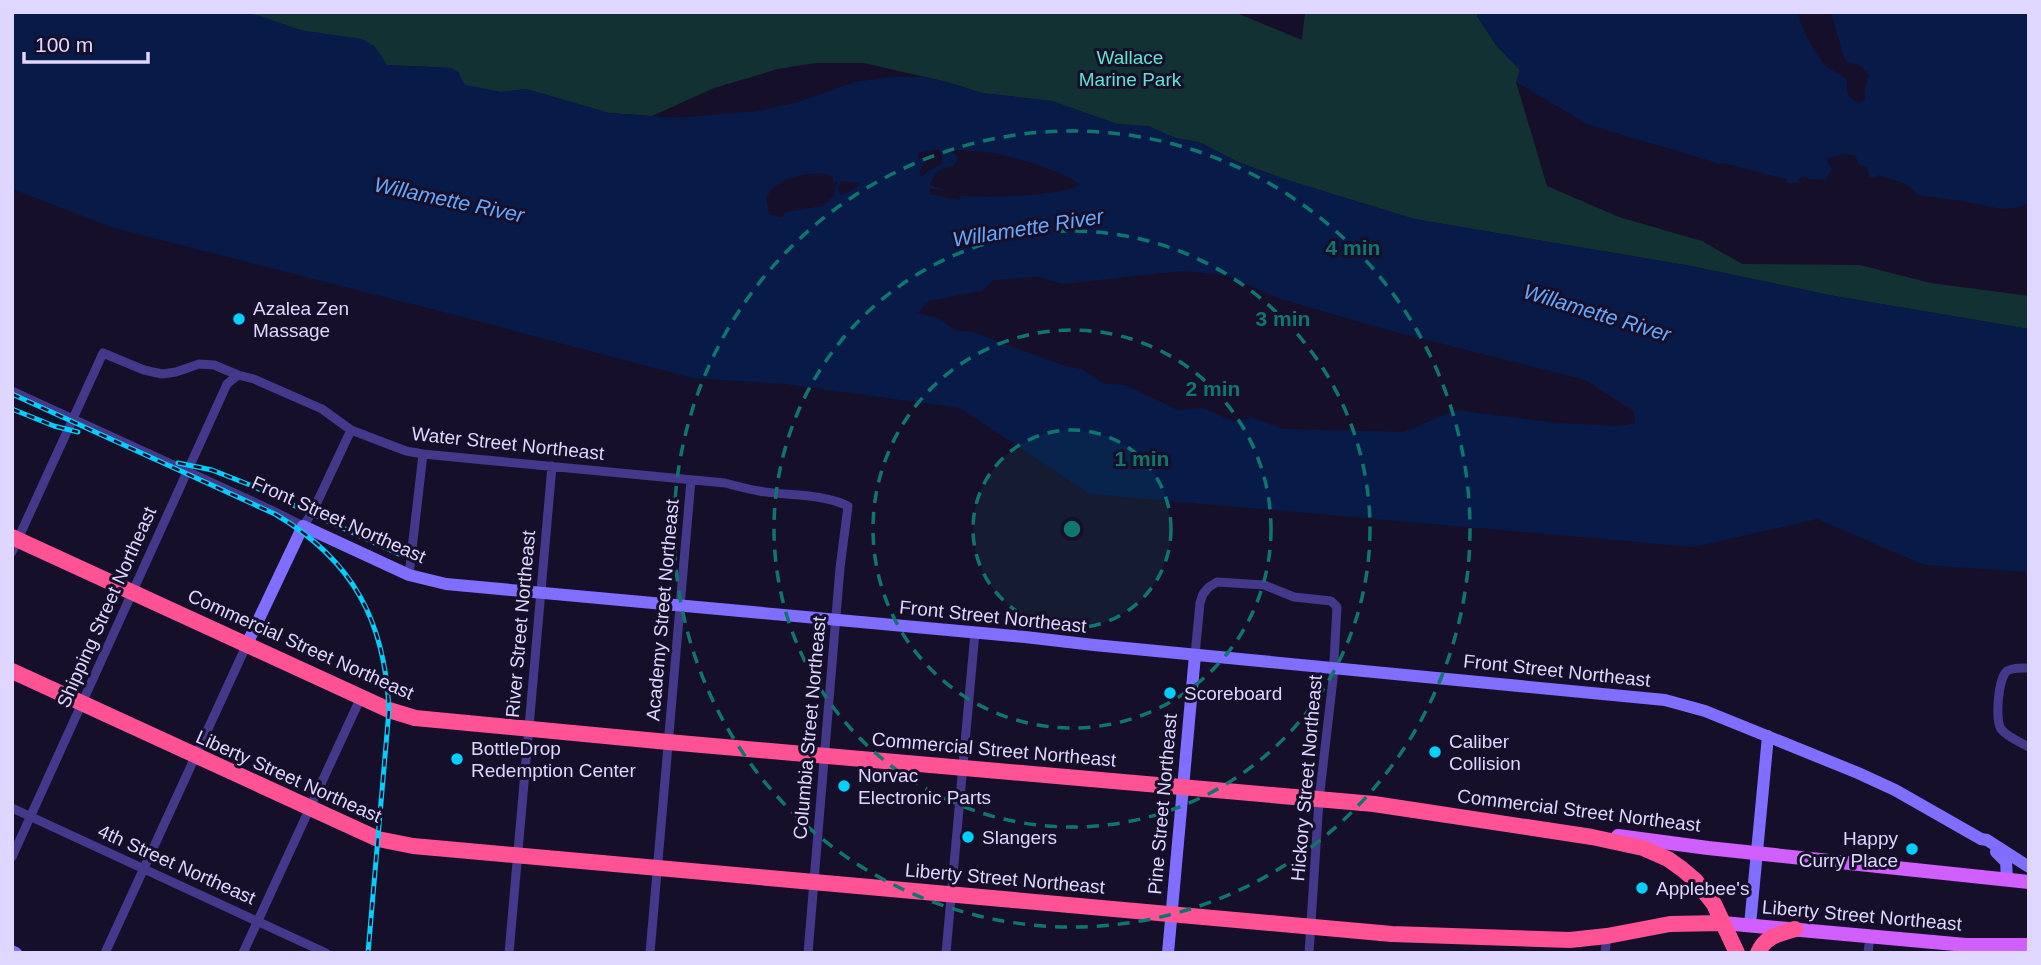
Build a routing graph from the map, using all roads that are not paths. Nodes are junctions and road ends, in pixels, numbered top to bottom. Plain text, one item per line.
1 (238, 376) junction
2 (12, 391) edge
3 (73, 419) junction
4 (351, 430) junction
5 (423, 454) junction
6 (552, 467) junction
7 (187, 471) junction
8 (691, 480) junction
9 (848, 506) joint
10 (303, 526) junction
11 (14, 542) edge
12 (409, 575) junction
13 (1217, 582) joint
14 (132, 592) junction
15 (540, 594) junction
16 (680, 606) junction
17 (836, 620) junction
18 (975, 632) junction
19 (247, 644) junction
20 (1195, 654) junction
21 (1333, 667) junction
22 (2029, 668) edge
23 (12, 671) edge
24 (361, 697) junction
25 (81, 703) junction
26 (529, 729) junction
27 (1769, 736) junction
28 (668, 742) junction
29 (2029, 747) edge
30 (824, 755) junction
31 (195, 756) junction
32 (962, 768) junction
33 (1182, 786) junction
34 (1319, 800) junction
35 (12, 808) edge
36 (310, 809) junction
37 (31, 817) junction
38 (1592, 837) junction
39 (1981, 839) junction
40 (1756, 853) junction
41 (517, 856) junction
42 (12, 857) edge
43 (2029, 867) edge
44 (656, 868) junction
45 (143, 869) junction
46 (2007, 879) junction
47 (814, 882) junction
48 (2029, 882) edge
49 (951, 894) junction
50 (1172, 914) junction
51 (257, 920) junction
52 (1723, 923) junction
53 (1749, 925) junction
54 (1311, 928) junction
55 (1795, 929) junction
56 (1607, 936) junction
57 (1870, 937) junction
58 (2029, 945) edge
59 (105, 953) edge
60 (243, 953) edge
61 (326, 953) edge
62 (509, 953) edge
63 (650, 953) edge
64 (808, 953) edge
65 (946, 953) edge
66 (1168, 953) edge
67 (1309, 953) edge
68 (1605, 953) edge
69 (1737, 953) edge
70 (1758, 953) edge
71 (1868, 953) edge

1 - 3 street, Water Street Northeast
1 - 4 street, Water Street Northeast
1 - 7 street, Shipping Street Northeast
2 - 3 street, Front Street Northeast
3 - 7 street, Front Street Northeast
3 - 11 street
4 - 5 street, Water Street Northeast
4 - 10 street
5 - 6 street, Water Street Northeast
5 - 12 street
6 - 8 street, Water Street Northeast
6 - 15 street, River Street Northeast
7 - 10 street, Front Street Northeast
7 - 14 street, Shipping Street Northeast
8 - 9 street, Water Street Northeast
8 - 16 street, Academy Street Northeast
9 - 17 street, Columbia Street Northeast
10 - 12 street, Front Street Northeast
10 - 19 street
11 - 14 highway, Commercial Street Northeast
12 - 15 street, Front Street Northeast
13 - 20 street, Pine Street Northeast
13 - 21 street, Hickory Street Northeast
14 - 19 highway, Commercial Street Northeast
14 - 25 street, Shipping Street Northeast
15 - 16 street, Front Street Northeast
15 - 26 street, River Street Northeast
16 - 17 street, Front Street Northeast
16 - 28 street, Academy Street Northeast
17 - 18 street, Front Street Northeast
17 - 30 street, Columbia Street Northeast
18 - 20 street, Front Street Northeast
18 - 32 street
19 - 24 highway, Commercial Street Northeast
19 - 31 street
20 - 21 street, Front Street Northeast
20 - 33 street, Pine Street Northeast
21 - 27 street, Front Street Northeast
21 - 34 street, Hickory Street Northeast
22 - 29 street
23 - 25 highway, Liberty Street Northeast
24 - 26 highway, Commercial Street Northeast
24 - 36 street
25 - 31 highway, Liberty Street Northeast
25 - 37 street, Shipping Street Northeast
26 - 28 highway, Commercial Street Northeast
26 - 41 street, River Street Northeast
27 - 39 street, Front Street Northeast
27 - 40 street
28 - 30 highway, Commercial Street Northeast
28 - 44 street, Academy Street Northeast
30 - 32 highway, Commercial Street Northeast
30 - 47 street, Columbia Street Northeast
31 - 36 highway, Liberty Street Northeast
31 - 45 street
32 - 33 highway, Commercial Street Northeast
32 - 49 street
33 - 34 highway, Commercial Street Northeast
33 - 50 street, Pine Street Northeast
34 - 38 highway, Commercial Street Northeast
34 - 54 street, Hickory Street Northeast
35 - 37 street, 4th Street Northeast
36 - 41 highway, Liberty Street Northeast
36 - 51 street
37 - 42 street, Shipping Street Northeast
37 - 45 street, 4th Street Northeast
38 - 40 main road, Commercial Street Northeast
38 - 52 highway
39 - 43 street, Front Street Northeast
39 - 46 street, Front Street Northeast
40 - 46 main road, Commercial Street Northeast
40 - 53 street
41 - 44 highway, Liberty Street Northeast
41 - 62 street, River Street Northeast
44 - 47 highway, Liberty Street Northeast
44 - 63 street, Academy Street Northeast
45 - 51 street, 4th Street Northeast
45 - 59 street
46 - 48 main road
47 - 49 highway, Liberty Street Northeast
47 - 64 street, Columbia Street Northeast
49 - 50 highway, Liberty Street Northeast
49 - 65 street
50 - 54 highway, Liberty Street Northeast
50 - 66 street, Pine Street Northeast
51 - 60 street
51 - 61 street, 4th Street Northeast
52 - 53 main road, Liberty Street Northeast
52 - 56 highway, Liberty Street Northeast
52 - 69 highway
53 - 55 main road, Liberty Street Northeast
54 - 56 highway, Liberty Street Northeast
54 - 67 street, Hickory Street Northeast
55 - 57 main road, Liberty Street Northeast
55 - 70 highway
56 - 68 street
57 - 58 main road, Liberty Street Northeast
57 - 71 street

